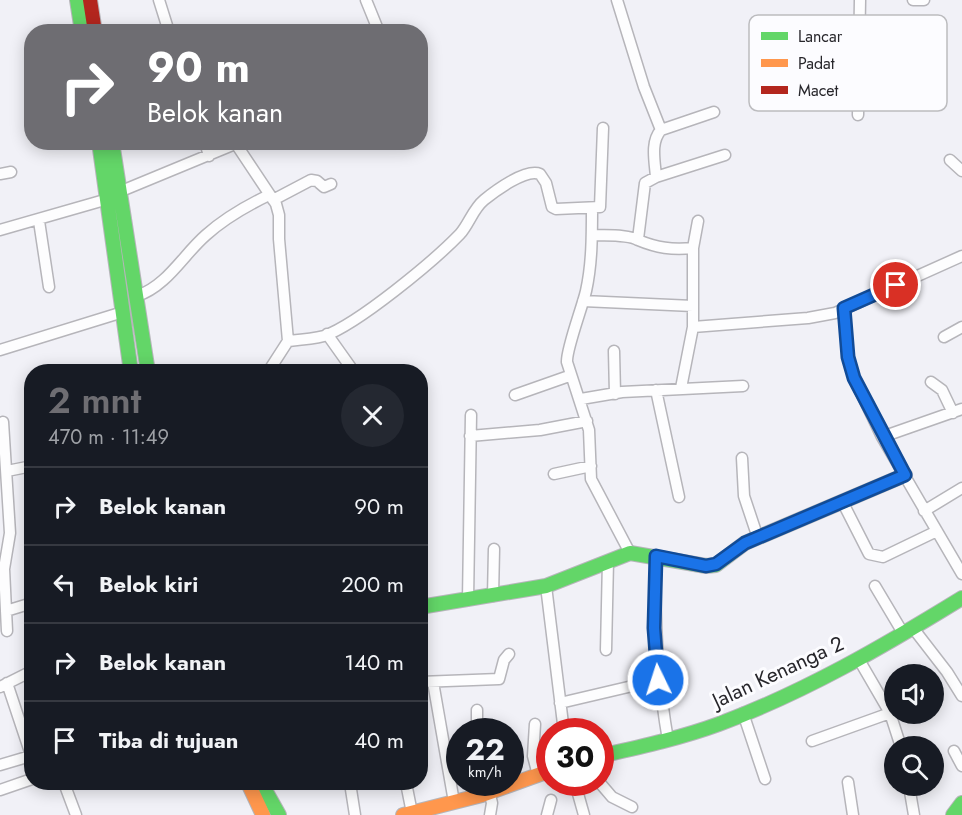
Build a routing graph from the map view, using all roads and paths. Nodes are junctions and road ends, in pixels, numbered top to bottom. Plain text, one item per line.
1 (77, 0) edge
2 (90, 0) edge
3 (159, 0) edge
4 (366, 0) edge
5 (617, 0) edge
6 (860, 0) edge
7 (913, 0) edge
8 (924, 0) edge
9 (860, 15) edge
10 (81, 24) edge
11 (94, 24) edge
12 (166, 24) edge
13 (376, 24) edge
14 (858, 111) edge
15 (714, 112) dead end
16 (858, 115) dead end
17 (603, 128) dead end
18 (661, 130) junction
19 (101, 150) edge
20 (112, 150) edge
21 (207, 150) edge
22 (222, 150) edge
23 (242, 150) edge
24 (725, 155) dead end
25 (209, 156) junction
26 (950, 160) dead end
27 (962, 171) edge
28 (656, 177) junction
29 (331, 184) dead end
30 (113, 196) junction
31 (271, 197) junction
32 (592, 208) junction
33 (39, 221) junction
34 (698, 221) dead end
35 (0, 230) edge
36 (592, 235) junction
37 (638, 239) junction
38 (693, 248) junction
39 (962, 256) edge
40 (49, 287) dead end
41 (137, 296) junction
42 (583, 301) junction
43 (693, 306) junction
44 (844, 308) junction
45 (123, 312) junction
46 (693, 327) junction
47 (962, 327) edge
48 (327, 334) junction
49 (944, 337) dead end
50 (288, 341) junction
51 (0, 350) edge
52 (614, 351) dead end
53 (130, 364) edge
54 (147, 364) edge
55 (273, 364) edge
56 (348, 364) edge
57 (570, 376) junction
58 (931, 382) dead end
59 (743, 386) dead end
60 (681, 388) junction
61 (656, 390) junction
62 (615, 394) junction
63 (515, 395) dead end
64 (581, 399) junction
65 (957, 411) edge
66 (471, 415) dead end
67 (587, 421) junction
68 (3, 422) dead end
69 (470, 436) junction
70 (882, 437) junction
71 (742, 458) dead end
72 (591, 466) junction
73 (24, 468) edge
74 (7, 471) junction
75 (554, 474) dead end
76 (905, 475) junction
77 (962, 488) edge
78 (679, 497) dead end
79 (843, 503) junction
80 (924, 511) junction
81 (937, 531) junction
82 (758, 538) junction
83 (495, 549) dead end
84 (630, 553) junction
85 (656, 556) junction
86 (608, 561) junction
87 (962, 574) edge
88 (546, 586) junction
89 (875, 586) dead end
90 (493, 596) junction
91 (962, 598) edge
92 (468, 600) junction
93 (24, 605) edge
94 (428, 606) edge
95 (6, 611) junction
96 (7, 631) dead end
97 (908, 631) junction
98 (606, 650) dead end
99 (509, 654) dead end
100 (858, 658) junction
101 (24, 675) edge
102 (658, 680) junction
103 (428, 682) edge
104 (433, 682) junction
105 (4, 685) edge
106 (962, 696) edge
107 (560, 703) junction
108 (884, 703) edge
109 (477, 710) dead end
110 (743, 713) junction
111 (884, 715) edge
112 (477, 718) edge
113 (562, 718) edge
114 (536, 724) dead end
115 (24, 737) edge
116 (668, 740) junction
117 (812, 741) dead end
118 (954, 751) dead end
119 (614, 753) edge
120 (24, 758) edge
121 (536, 761) edge
122 (0, 765) edge
123 (962, 766) edge
124 (765, 779) dead end
125 (24, 782) edge
126 (848, 782) dead end
127 (0, 790) edge
128 (67, 790) edge
129 (251, 790) edge
130 (265, 790) edge
131 (351, 790) edge
132 (406, 790) edge
133 (468, 796) edge
134 (489, 796) edge
135 (578, 796) edge
136 (611, 796) edge
137 (911, 796) edge
138 (551, 800) dead end
139 (454, 802) junction
140 (962, 803) edge
141 (632, 807) dead end
142 (437, 811) edge
143 (407, 814) edge
144 (76, 815) edge
145 (263, 815) edge
146 (279, 815) edge
147 (355, 815) edge
148 (490, 815) edge
149 (547, 815) edge
150 (584, 815) edge
151 (852, 815) edge
152 (914, 815) edge
153 (953, 815) edge

1 - 10 main road
2 - 11 main road
3 - 12 street
4 - 13 street
5 - 18 street
6 - 9 street
7 - 8 street
14 - 16 street
15 - 18 street
17 - 32 street
18 - 28 street
19 - 30 main road
20 - 30 main road
21 - 25 street
22 - 25 street
23 - 31 street
24 - 28 street
25 - 30 street
26 - 27 street
28 - 37 street
29 - 31 street
30 - 33 street
30 - 41 main road
30 - 45 main road
31 - 41 street
31 - 50 street
32 - 36 street
32 - 48 street
33 - 35 street
33 - 40 street
34 - 38 street
36 - 37 street
36 - 42 street
37 - 38 street
38 - 43 street
39 - 44 street
41 - 54 main road
42 - 43 street
42 - 57 street
43 - 46 street
44 - 46 street
44 - 70 street
45 - 51 street
45 - 53 main road
46 - 60 street
47 - 49 street
48 - 50 street
48 - 56 street
50 - 55 street
52 - 62 street
57 - 63 street
57 - 64 street
58 - 65 street
59 - 60 street
60 - 61 street
61 - 62 street
61 - 78 street
62 - 64 street
64 - 67 street
65 - 70 street
66 - 69 street
67 - 69 street
67 - 72 street
68 - 74 street
69 - 92 street
70 - 76 street
71 - 82 street
72 - 75 street
72 - 84 street
73 - 74 street
74 - 95 street
76 - 79 main road
76 - 80 street
77 - 80 street
79 - 81 street
79 - 82 main road
80 - 81 street
81 - 87 street
82 - 85 main road
83 - 90 street
84 - 85 main road
84 - 86 main road
85 - 102 street
86 - 88 main road
86 - 98 street
88 - 90 main road
88 - 107 street
89 - 97 street
90 - 92 main road
91 - 97 main road, Jalan Kenanga 2
92 - 94 main road
93 - 95 street
95 - 96 street
97 - 100 main road, Jalan Kenanga 2
97 - 106 street
99 - 104 street
100 - 108 street
100 - 110 main road, Jalan Kenanga 2
101 - 105 street
102 - 107 street
102 - 116 street
103 - 104 street
104 - 139 street
105 - 115 street
107 - 113 street
109 - 112 street
110 - 116 main road, Jalan Kenanga 2
110 - 124 street
111 - 117 street
114 - 121 street
116 - 119 main road, Jalan Kenanga 2
118 - 123 street
120 - 122 street
125 - 127 street
126 - 151 street
128 - 144 street
129 - 145 main road
130 - 146 main road
131 - 147 street
132 - 143 street
133 - 139 main road
134 - 148 street
135 - 150 street
136 - 141 street
137 - 152 street
138 - 149 street
139 - 142 main road
140 - 153 main road
142 - 143 main road

